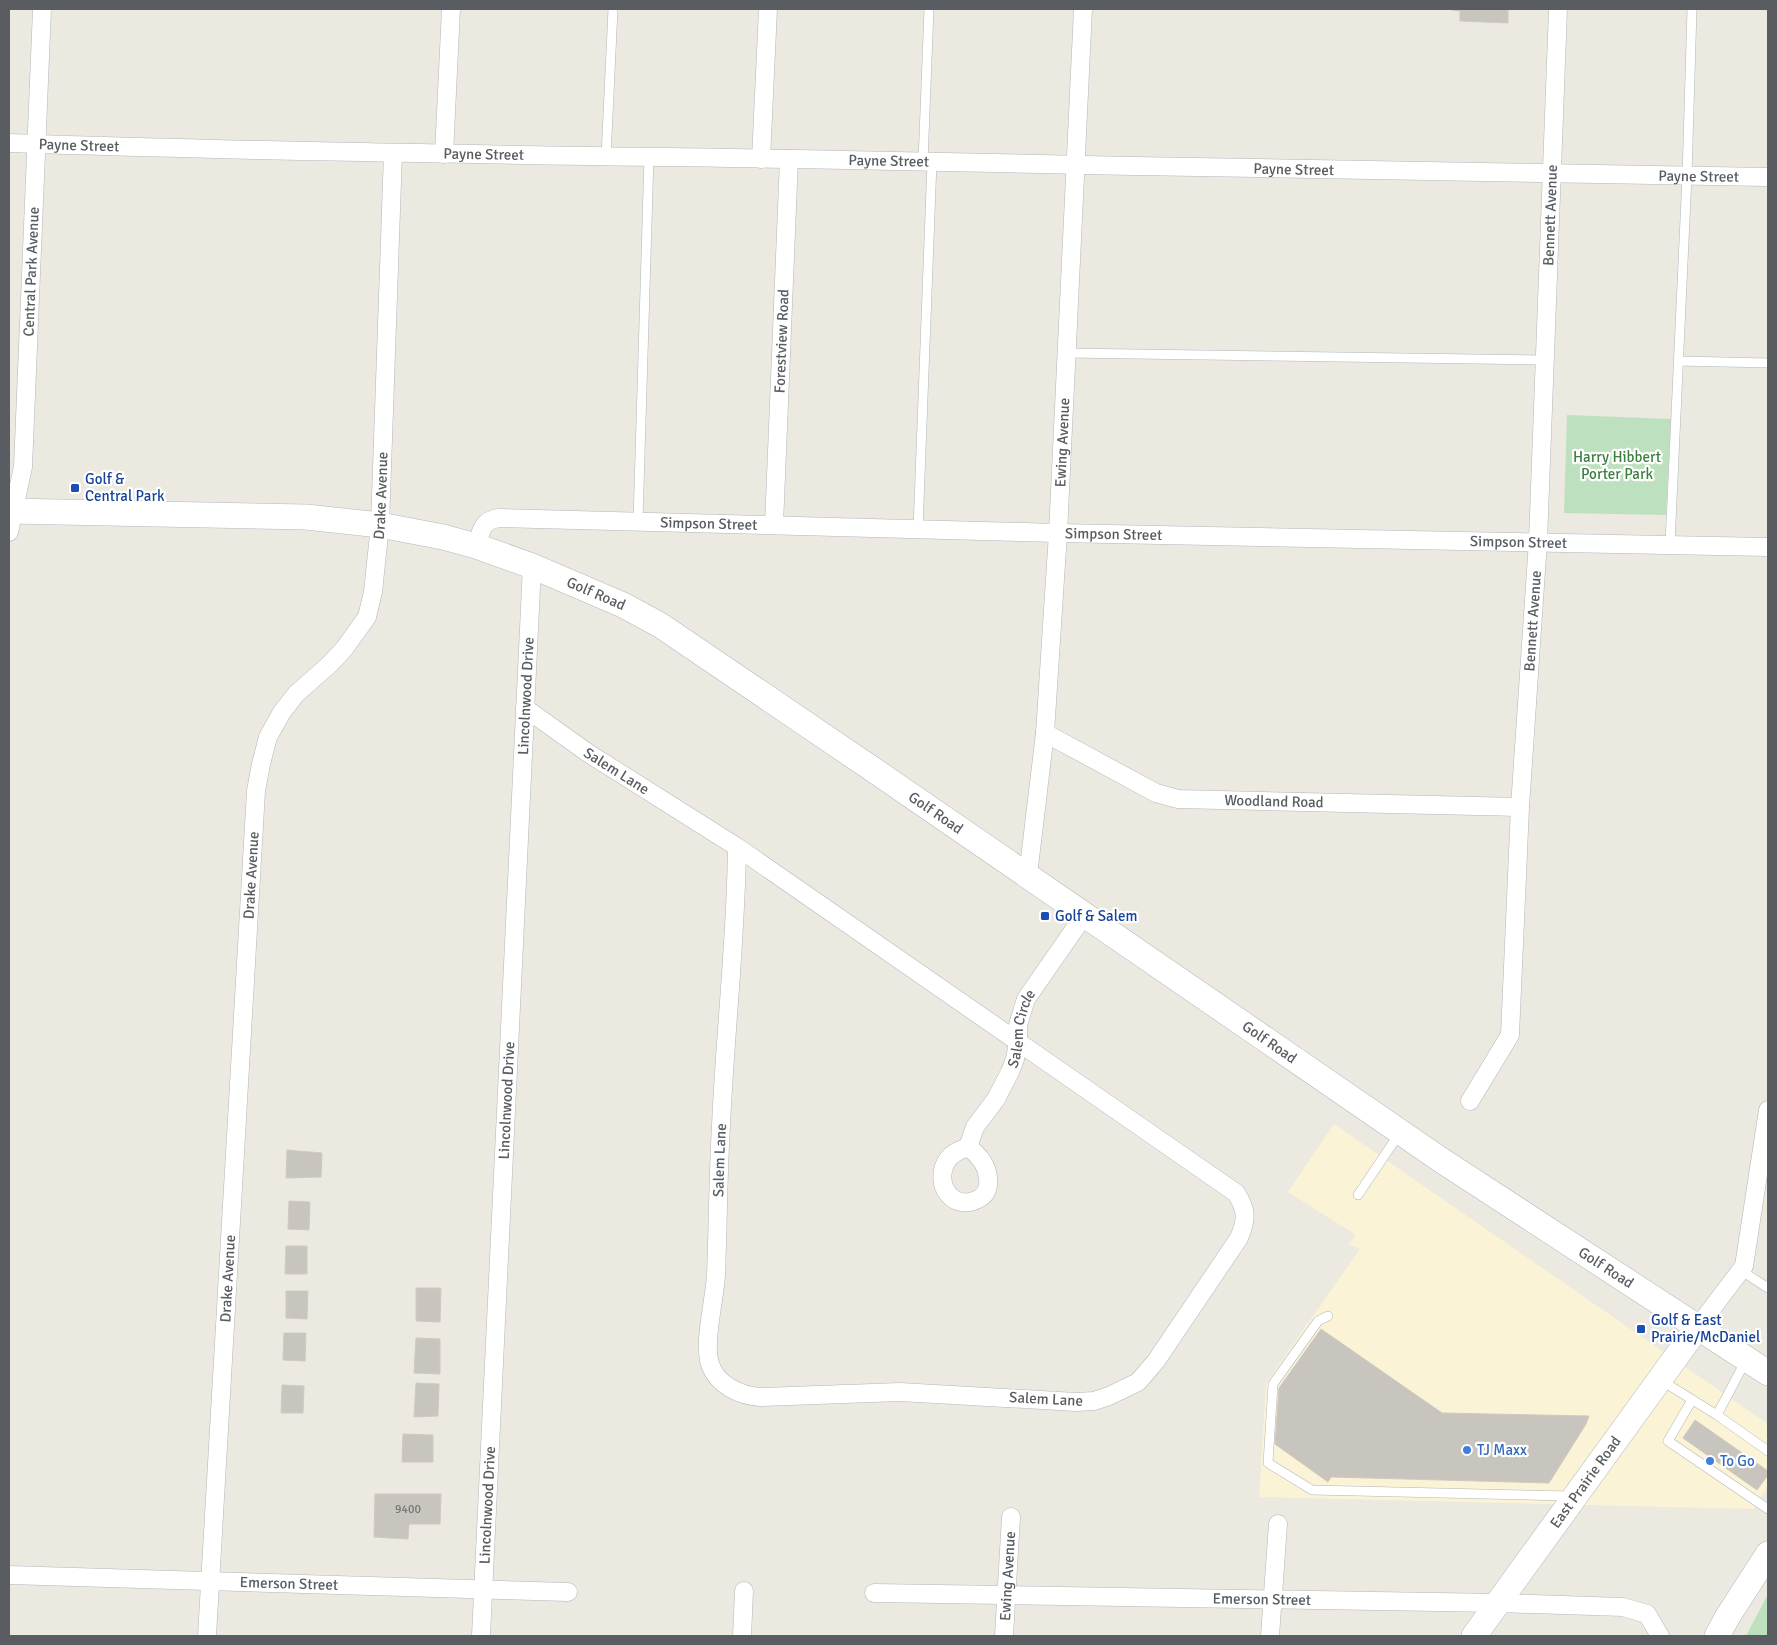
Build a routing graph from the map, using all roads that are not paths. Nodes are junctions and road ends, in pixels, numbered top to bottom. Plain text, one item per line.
1 (42, 9) edge
2 (451, 9) edge
3 (613, 9) edge
4 (768, 9) edge
5 (929, 9) edge
6 (1083, 9) edge
7 (1558, 9) edge
8 (1692, 9) edge
9 (9, 143) edge
10 (36, 144) junction
11 (393, 153) junction
12 (444, 154) junction
13 (606, 156) junction
14 (649, 158) junction
15 (762, 159) junction
16 (789, 159) junction
17 (927, 162) junction
18 (1076, 165) junction
19 (1550, 175) junction
20 (1686, 176) junction
21 (1768, 177) edge
22 (1066, 353) junction
23 (1544, 360) junction
24 (1679, 361) junction
25 (1768, 363) edge
26 (10, 518) edge
27 (638, 521) junction
28 (380, 525) junction
29 (774, 525) junction
30 (918, 529) junction
31 (1058, 533) junction
32 (1538, 542) junction
33 (1670, 544) junction
34 (476, 546) junction
35 (1768, 546) edge
36 (532, 566) junction
37 (525, 708) junction
38 (1045, 734) junction
39 (1520, 807) junction
40 (736, 847) junction
41 (1028, 875) junction
42 (1085, 914) junction
43 (1018, 1042) junction
44 (1470, 1101) dead end
45 (1768, 1110) edge
46 (1401, 1132) junction
47 (968, 1148) dead end
48 (1358, 1195) dead end
49 (1740, 1270) junction
50 (1768, 1288) edge
51 (1328, 1316) dead end
52 (1697, 1328) junction
53 (1746, 1360) junction
54 (1768, 1373) edge
55 (1659, 1380) junction
56 (1692, 1400) junction
57 (1717, 1414) junction
58 (1768, 1451) edge
59 (1575, 1496) junction
60 (1768, 1508) edge
61 (1011, 1517) dead end
62 (1278, 1524) dead end
63 (1768, 1554) edge
64 (9, 1575) edge
65 (210, 1581) junction
66 (483, 1590) junction
67 (744, 1591) dead end
68 (568, 1592) dead end
69 (874, 1592) dead end
70 (1006, 1595) junction
71 (1272, 1599) junction
72 (1498, 1603) junction
73 (208, 1636) edge
74 (481, 1636) edge
75 (742, 1636) edge
76 (1004, 1636) edge
77 (1270, 1636) edge
78 (1474, 1636) edge
79 (1660, 1636) edge
80 (1717, 1636) edge

1 - 10 street, Central Park Avenue
2 - 12 street
3 - 13 lane
4 - 15 street
5 - 17 lane
6 - 18 street, Ewing Avenue
7 - 19 street, Bennett Avenue
8 - 20 lane
9 - 10 street, Payne Street
10 - 11 street, Payne Street
10 - 26 street, Central Park Avenue
11 - 12 street, Payne Street
11 - 28 street, Drake Avenue
12 - 13 street, Payne Street
13 - 14 street, Payne Street
14 - 15 street, Payne Street
14 - 27 lane
15 - 16 street, Payne Street
16 - 17 street, Payne Street
16 - 29 street, Forestview Road
17 - 18 street, Payne Street
17 - 30 lane
18 - 19 street, Payne Street
18 - 22 street, Ewing Avenue
19 - 20 street, Payne Street
19 - 23 street, Bennett Avenue
20 - 21 street, Payne Street
20 - 24 lane
22 - 23 lane
22 - 31 street, Ewing Avenue
23 - 32 street, Bennett Avenue
24 - 25 lane
24 - 33 lane
26 - 28 main road, Golf Road
27 - 29 street, Simpson Street
27 - 34 street, Simpson Street
28 - 34 main road, Golf Road
28 - 65 street, Drake Avenue
29 - 30 street, Simpson Street
30 - 31 street, Simpson Street
31 - 32 street, Simpson Street
31 - 38 street, Ewing Avenue
32 - 33 street, Simpson Street
32 - 39 street, Bennett Avenue
33 - 35 street, Simpson Street
34 - 36 main road, Golf Road
36 - 37 street, Lincolnwood Drive
36 - 41 main road, Golf Road
37 - 40 street, Salem Lane
37 - 66 street, Lincolnwood Drive
38 - 39 street, Woodland Road
38 - 41 street, Ewing Avenue
39 - 44 street, Bennett Avenue
40 - 43 street, Salem Lane
40 - 43 street, Salem Lane
41 - 42 main road, Golf Road
42 - 43 street, Salem Circle
42 - 46 main road, Golf Road
43 - 47 street, Salem Circle
45 - 49 street
46 - 48 lane
46 - 52 main road, Golf Road
49 - 50 lane
49 - 52 street
51 - 59 lane
52 - 53 main road, Golf Road
52 - 55 main road, East Prairie Road
53 - 54 main road, Golf Road
53 - 57 lane
55 - 56 lane
55 - 59 main road, East Prairie Road
56 - 57 lane
56 - 60 lane
57 - 58 lane
59 - 72 main road, East Prairie Road
61 - 70 street, Ewing Avenue
62 - 71 street
63 - 80 main road
64 - 65 street, Emerson Street
65 - 66 street, Emerson Street
65 - 73 street, Drake Avenue
66 - 68 street, Emerson Street
66 - 74 street, Lincolnwood Drive
67 - 75 street
69 - 70 street, Emerson Street
70 - 71 street, Emerson Street
70 - 76 street, Ewing Avenue
71 - 72 street, Emerson Street
71 - 77 street
72 - 78 main road, East Prairie Road
72 - 79 street, Emerson Street

